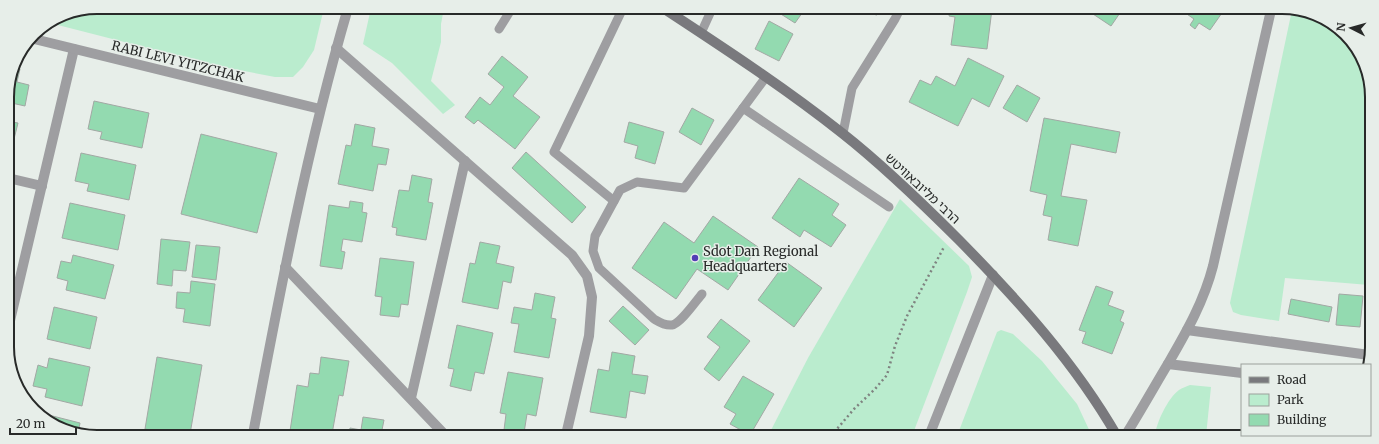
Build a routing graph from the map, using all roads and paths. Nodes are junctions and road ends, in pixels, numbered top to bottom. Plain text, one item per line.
1 (346, 14) edge
2 (508, 14) edge
3 (621, 14) edge
4 (672, 14) edge
5 (710, 14) edge
6 (898, 14) edge
7 (1270, 14) edge
8 (499, 29) dead end
9 (701, 34) junction
10 (37, 40) edge
11 (336, 48) junction
12 (74, 49) junction
13 (766, 77) junction
14 (743, 108) junction
15 (320, 109) junction
16 (843, 133) junction
17 (465, 161) junction
18 (14, 179) edge
19 (42, 186) junction
20 (614, 201) junction
21 (890, 207) dead end
22 (952, 233) junction
23 (285, 267) junction
24 (993, 275) junction
25 (702, 294) dead end
26 (14, 304) edge
27 (1187, 330) junction
28 (1364, 354) edge
29 (1168, 364) junction
30 (1241, 373) edge
31 (411, 398) junction
32 (254, 430) edge
33 (440, 430) edge
34 (567, 430) edge
35 (836, 430) edge
36 (931, 430) edge
37 (1114, 430) edge
38 (1129, 430) edge

1 - 11 street
2 - 8 lane
3 - 20 lane
4 - 9 main road, הרבי מליובאוויטש
5 - 9 lane
6 - 16 lane
7 - 27 street
9 - 13 main road, הרבי מליובאוויטש
10 - 12 street, RABI LEVI YITZCHAK
11 - 15 street
11 - 17 street
12 - 15 street, RABI LEVI YITZCHAK
12 - 19 street
13 - 14 lane
13 - 16 main road, הרבי מליובאוויטש
14 - 20 lane
14 - 21 lane
15 - 23 street
16 - 22 main road, הרבי מליובאוויטש
17 - 31 street
17 - 34 street
18 - 19 street
19 - 26 street
20 - 25 lane
22 - 24 main road, הרבי מליובאוויטש
22 - 35 path
23 - 31 street
23 - 32 street
24 - 36 street
24 - 37 main road, הרבי מליובאוויטש
27 - 28 street
27 - 29 street
29 - 30 street
29 - 38 street
31 - 33 street

